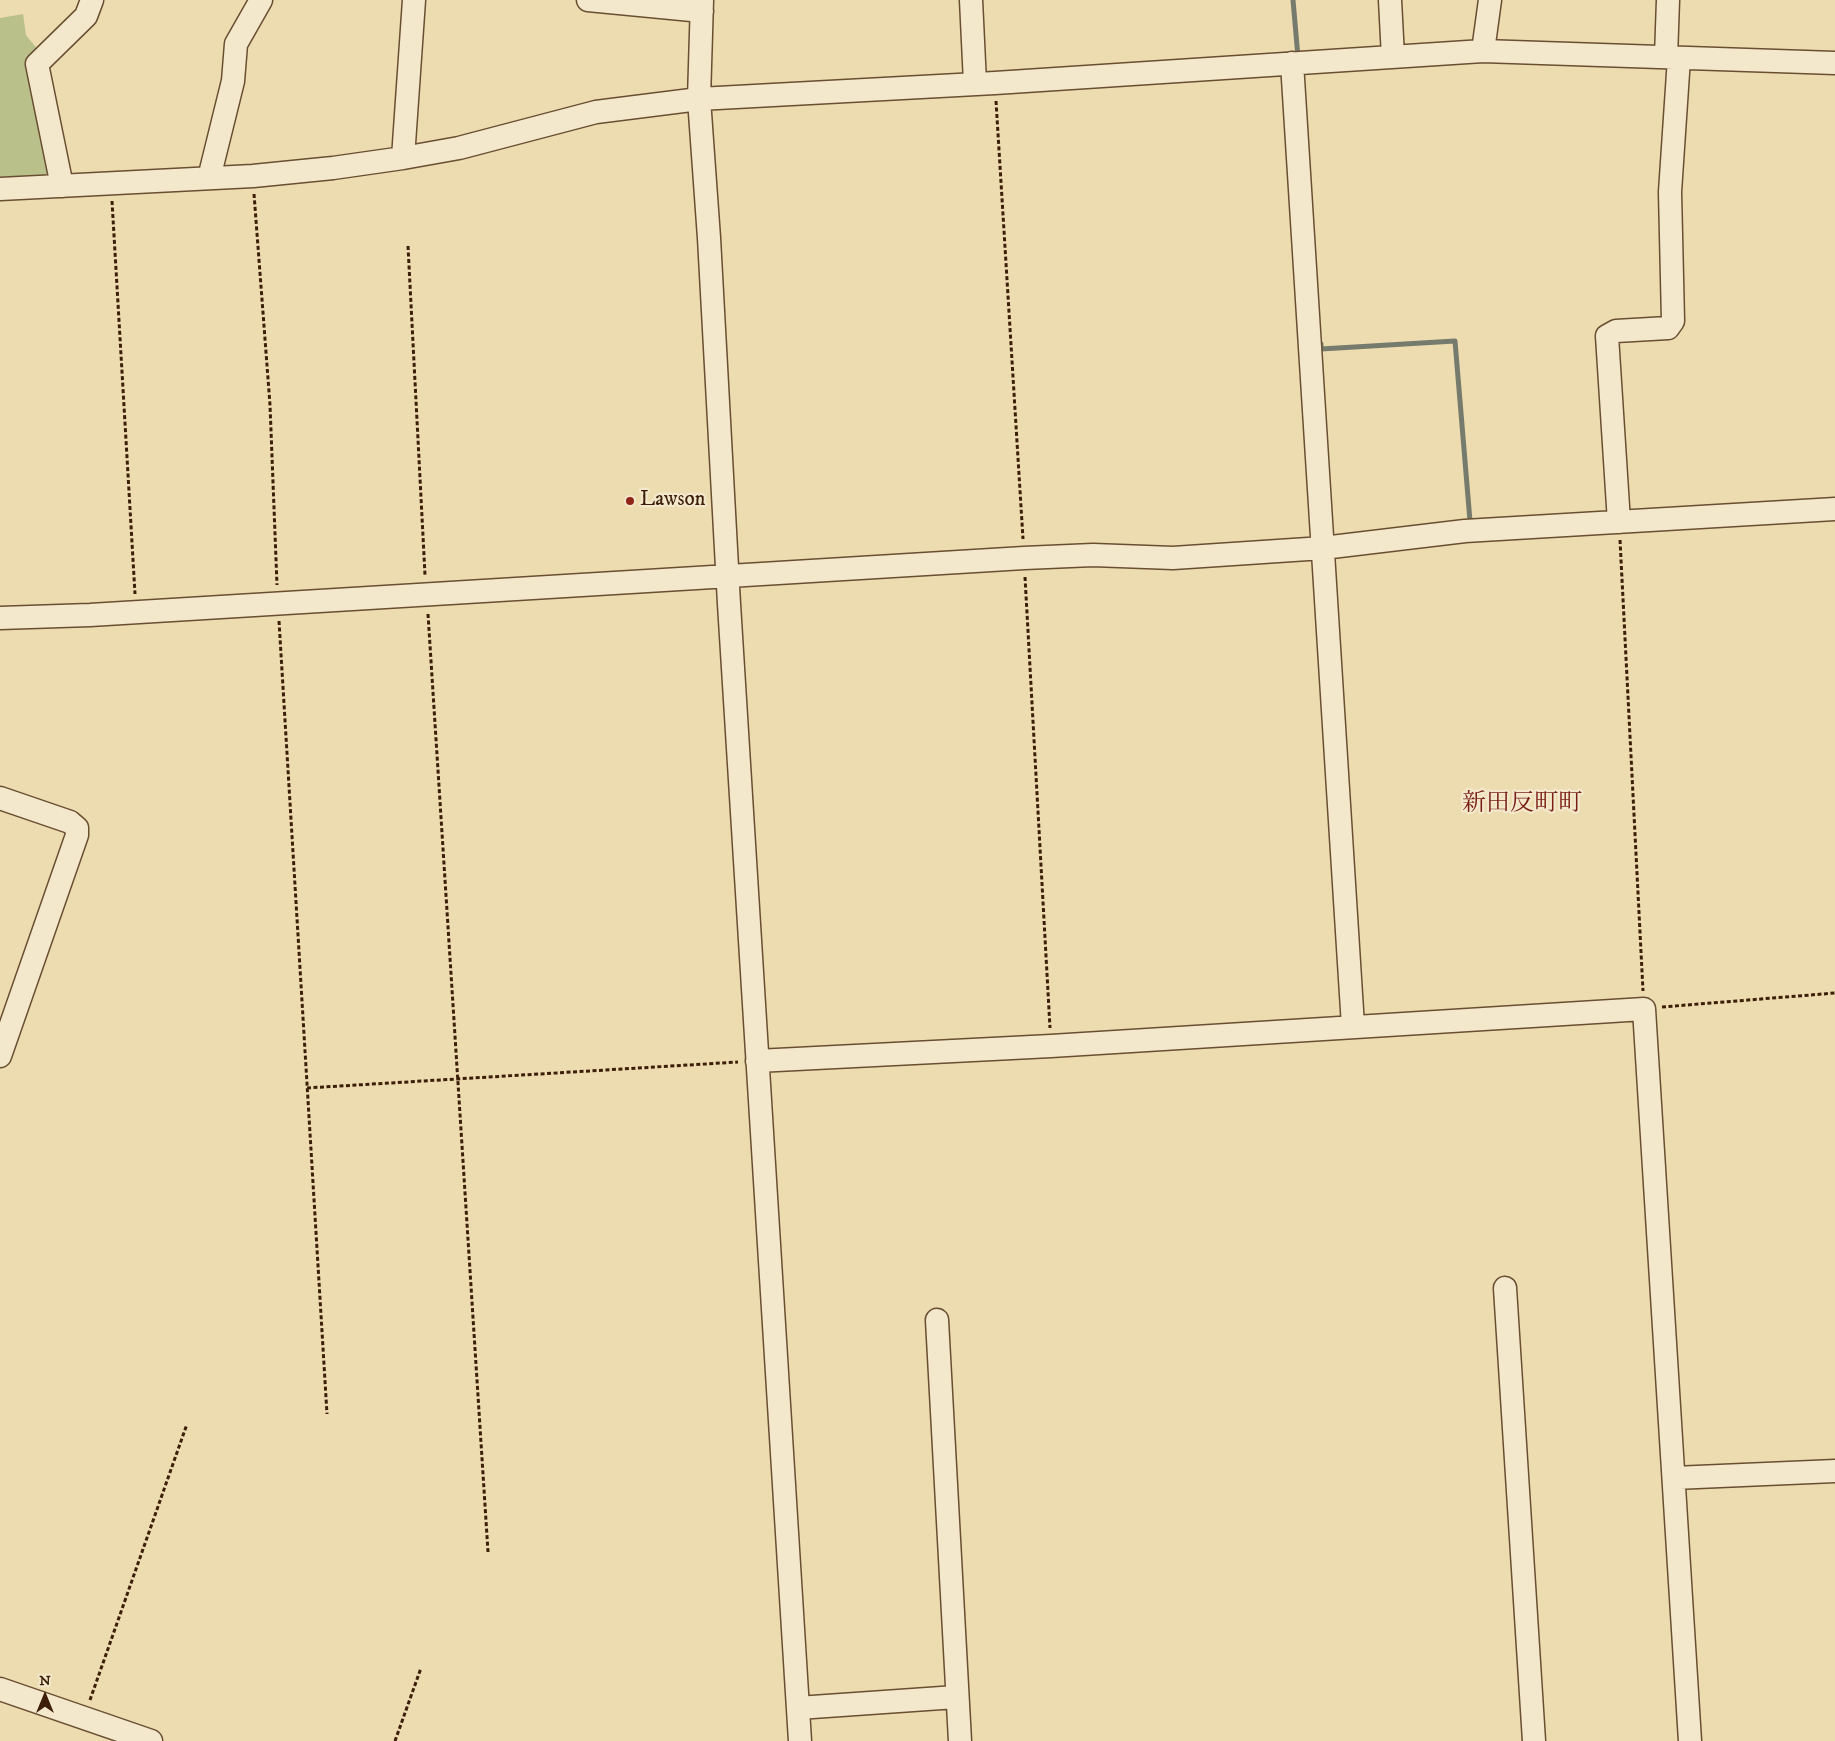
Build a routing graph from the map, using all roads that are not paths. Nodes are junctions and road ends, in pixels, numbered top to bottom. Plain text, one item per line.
1 (92, 0) edge
2 (261, 0) edge
3 (414, 0) edge
4 (588, 0) edge
5 (971, 0) edge
6 (1390, 0) edge
7 (1490, 0) edge
8 (1668, 0) edge
9 (702, 6) edge
10 (1483, 51) junction
11 (1393, 57) junction
12 (1672, 58) junction
13 (1292, 63) junction
14 (1835, 63) edge
15 (985, 83) junction
16 (699, 100) junction
17 (402, 158) junction
18 (209, 178) junction
19 (62, 186) junction
20 (0, 189) edge
21 (1835, 509) edge
22 (1619, 522) junction
23 (1317, 548) junction
24 (727, 576) junction
25 (0, 618) edge
26 (0, 798) edge
27 (1353, 1026) junction
28 (0, 1056) edge
29 (757, 1061) junction
30 (1505, 1288) dead end
31 (937, 1320) dead end
32 (1835, 1472) edge
33 (1674, 1478) junction
34 (0, 1689) edge
35 (956, 1697) junction
36 (798, 1708) junction
37 (151, 1741) edge
38 (800, 1741) edge
39 (960, 1741) edge
40 (1534, 1741) edge
41 (1690, 1741) edge

1 - 19 street
2 - 18 street
3 - 17 street
4 - 9 street
5 - 15 street
6 - 11 street
7 - 10 street
8 - 12 street
9 - 16 street
10 - 11 street
10 - 12 street
11 - 13 street
12 - 14 street
12 - 22 street
13 - 15 street
13 - 23 street
15 - 16 street
16 - 17 street
16 - 24 street
17 - 18 street
18 - 19 street
19 - 20 street
21 - 22 street
22 - 23 street
23 - 24 street
23 - 27 street
24 - 25 street
24 - 29 street
26 - 28 street
27 - 29 street
27 - 33 street
29 - 36 street
30 - 40 street
31 - 35 street
32 - 33 street
33 - 41 street
34 - 37 street
35 - 36 street
35 - 39 street
36 - 38 street

